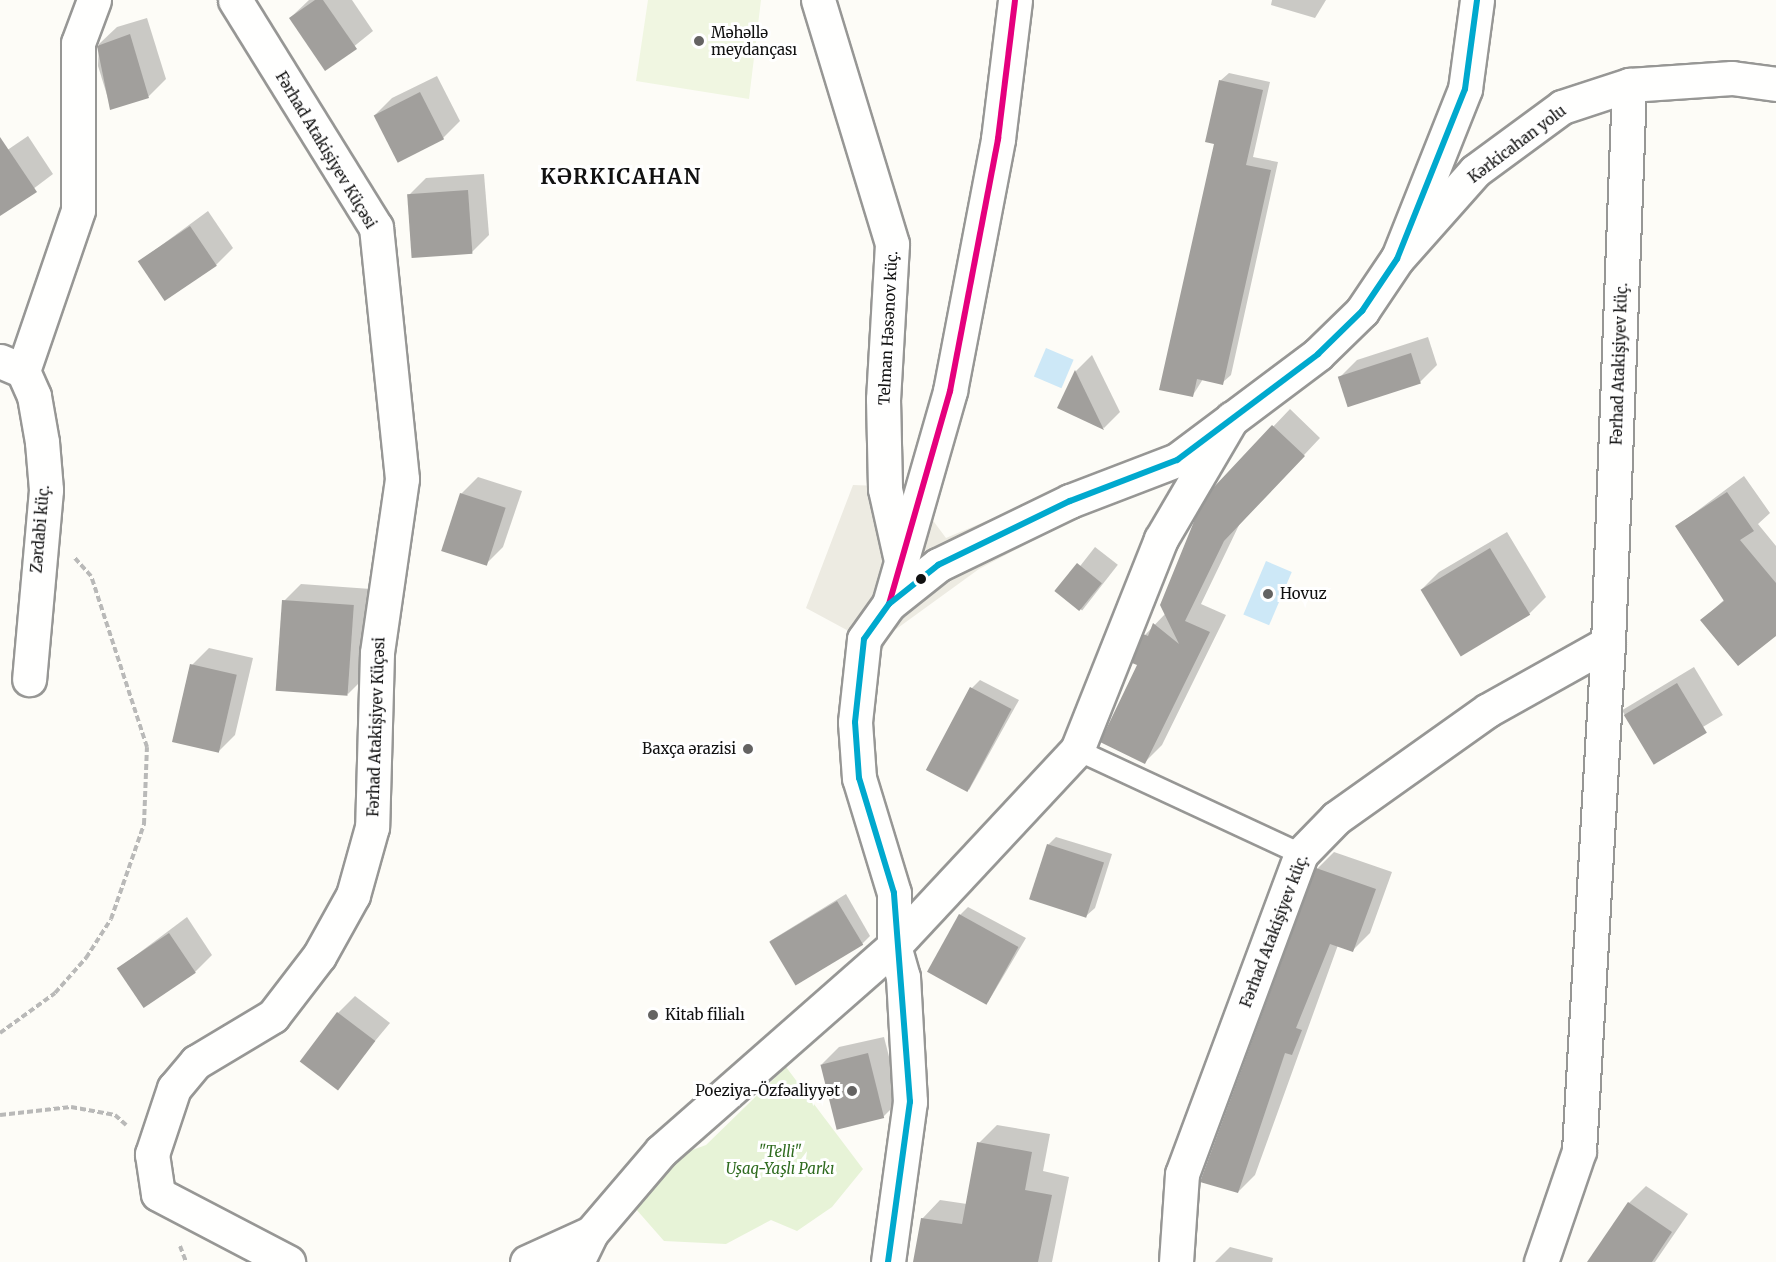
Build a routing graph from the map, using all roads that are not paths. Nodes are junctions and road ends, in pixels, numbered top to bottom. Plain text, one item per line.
1 (94, 0) edge
2 (235, 0) edge
3 (818, 0) edge
4 (1015, 0) edge
5 (1477, 0) edge
6 (1776, 84) edge
7 (1629, 85) junction
8 (1397, 259) junction
9 (11, 366) edge
10 (1233, 415) junction
11 (901, 558) junction
12 (890, 604) junction
13 (1608, 643) junction
14 (29, 679) dead end
15 (1077, 750) junction
16 (1301, 854) junction
17 (894, 946) junction
18 (591, 1233) junction
19 (288, 1262) edge
20 (527, 1262) edge
21 (577, 1262) edge
22 (888, 1262) edge
23 (1176, 1262) edge
24 (1541, 1262) edge

1 - 9 street
2 - 19 street, Fərhad Atakişiyev Küçəsi
3 - 11 street, Telman Həsənov küç.
4 - 11 street
5 - 8 street
6 - 7 street, Kərkicahan yolu
7 - 8 street, Kərkicahan yolu
7 - 13 street, Fərhad Atakişiyev küç.
8 - 10 street
9 - 14 street, Zərdabi küç.
10 - 12 street
10 - 15 street
11 - 12 street
12 - 17 street
13 - 16 street, Fərhad Atakişiyev küç.
13 - 24 street, Fərhad Atakişiyev küç.
15 - 16 lane
15 - 17 street
16 - 23 street, Fərhad Atakişiyev küç.
17 - 18 street
17 - 22 street
18 - 20 street
18 - 21 street

